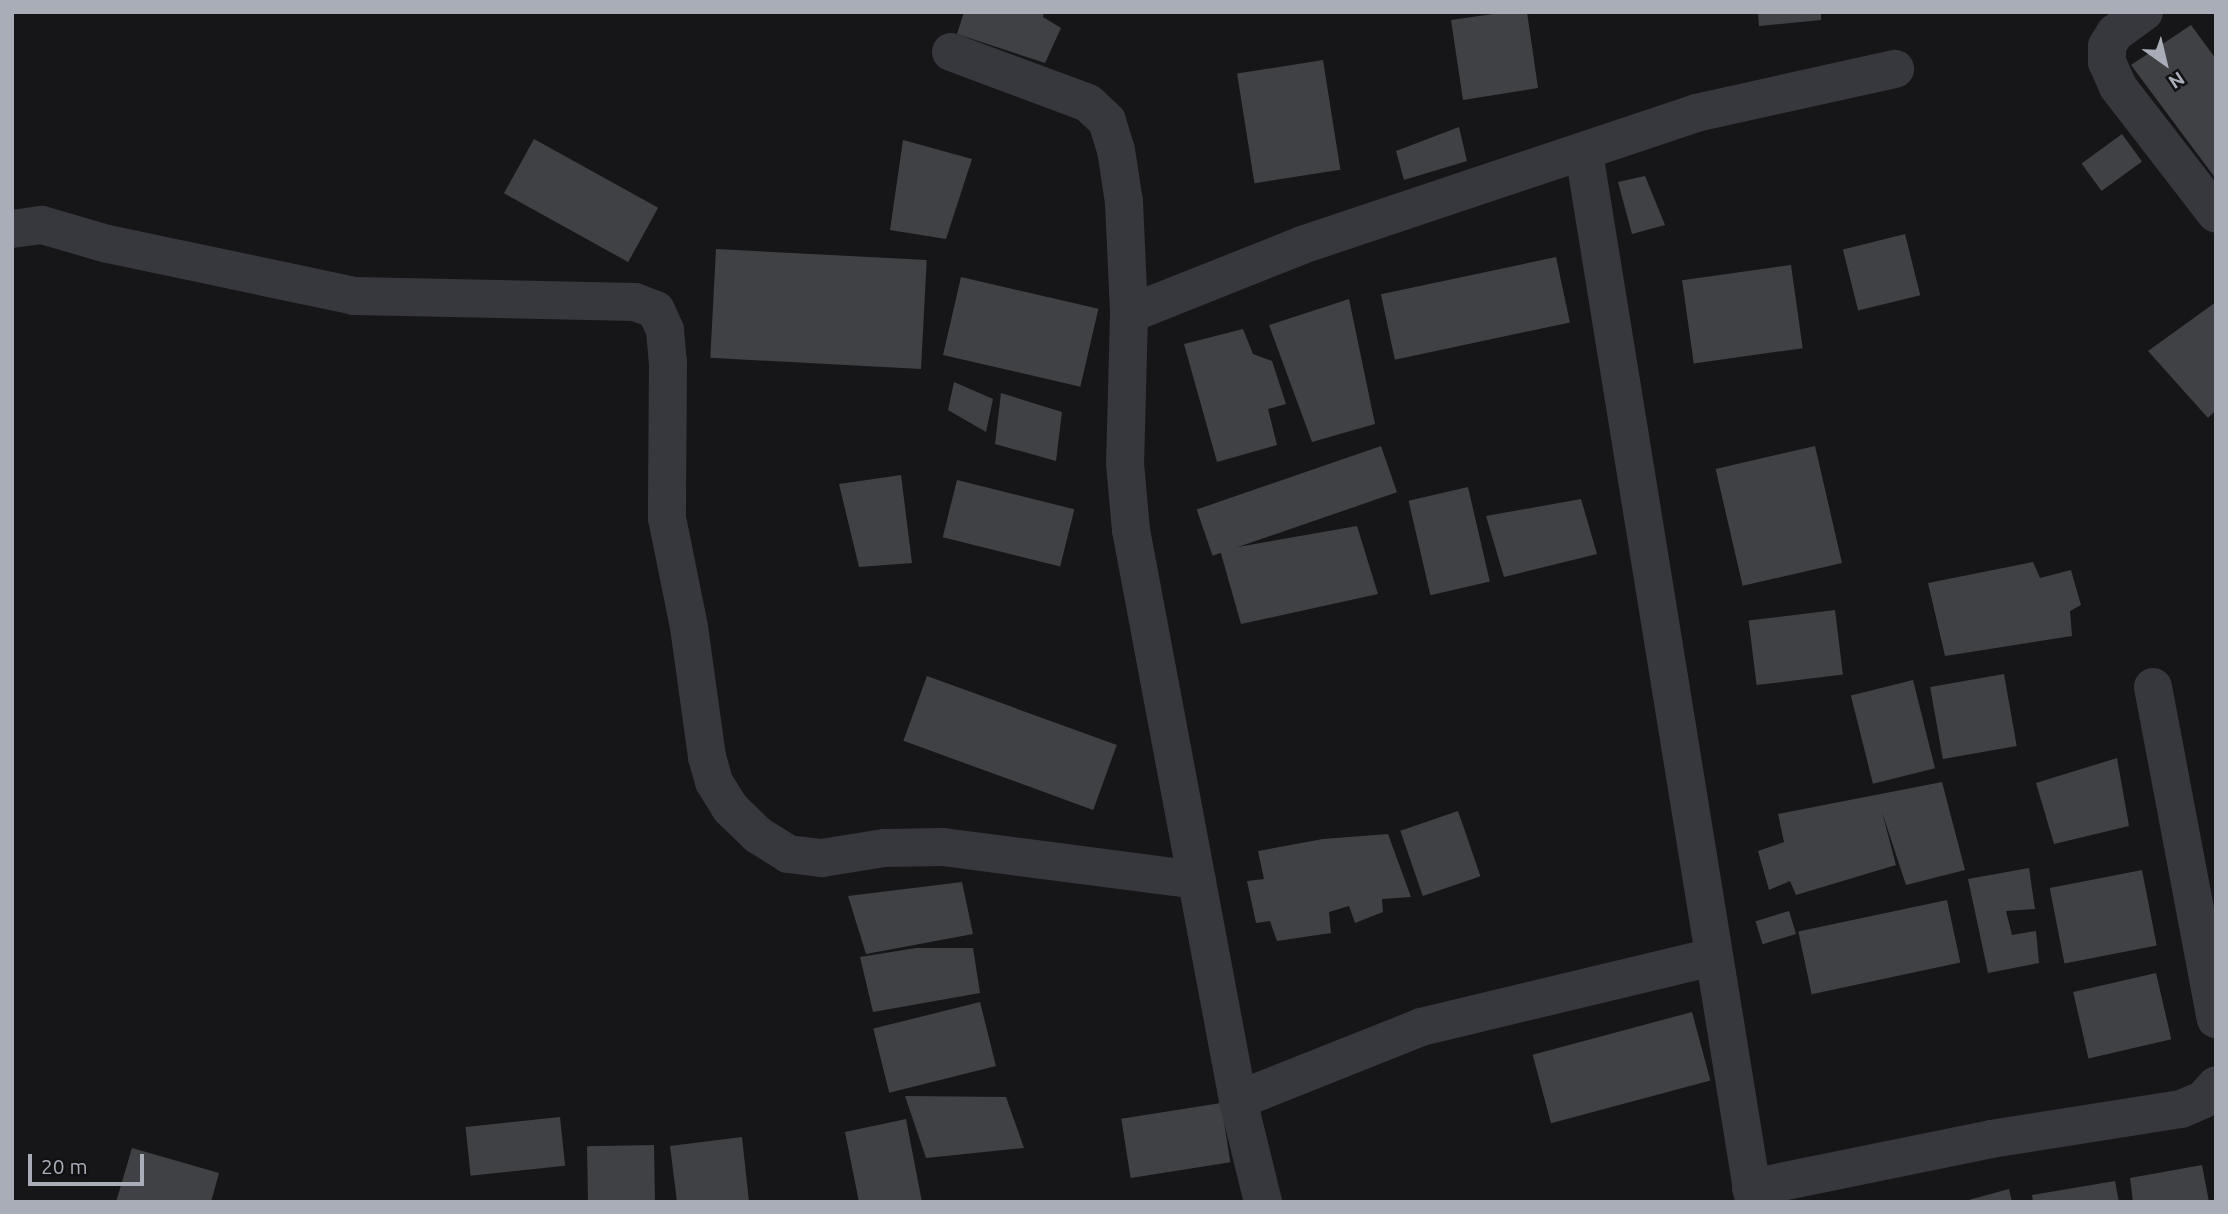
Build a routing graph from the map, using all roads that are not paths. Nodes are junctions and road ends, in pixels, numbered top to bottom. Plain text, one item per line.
1 (2144, 12) edge
2 (951, 52) dead end
3 (1895, 69) dead end
4 (1584, 153) junction
5 (2216, 214) edge
6 (12, 229) edge
7 (1129, 314) junction
8 (2153, 687) dead end
9 (1197, 880) junction
10 (1712, 957) junction
11 (2216, 1019) edge
12 (2216, 1085) edge
13 (1238, 1100) junction
14 (1753, 1195) edge
15 (1263, 1202) edge

1 - 5 street
2 - 7 street
3 - 4 street
4 - 7 street
4 - 10 street
6 - 9 street
7 - 9 street
8 - 11 street
9 - 13 street
10 - 13 street
10 - 14 street
12 - 14 street
13 - 15 street

